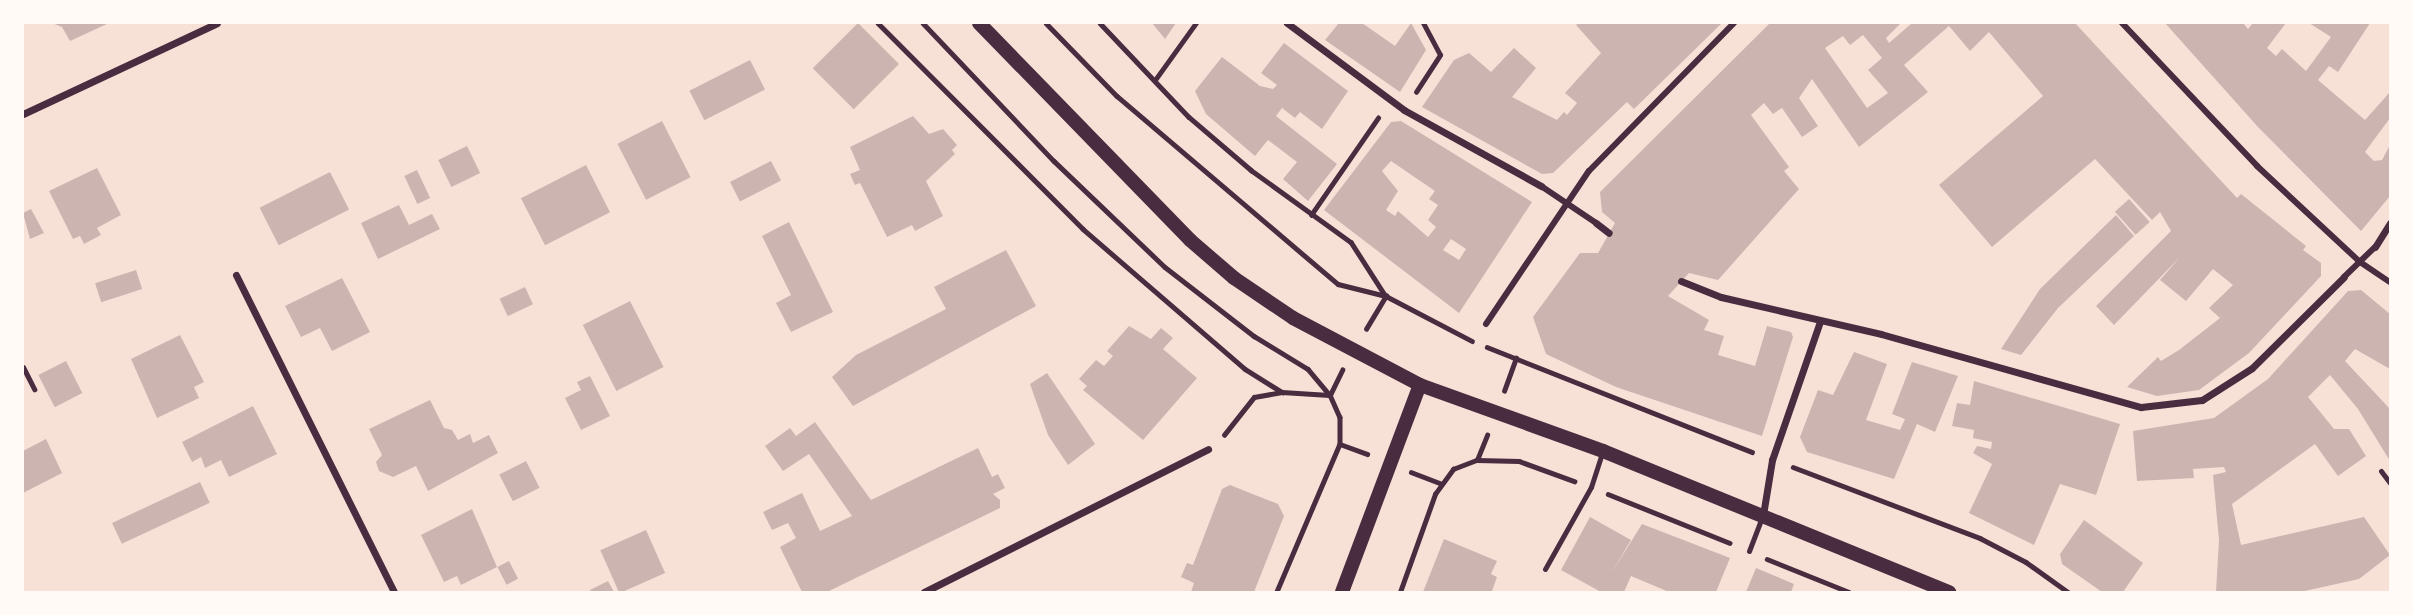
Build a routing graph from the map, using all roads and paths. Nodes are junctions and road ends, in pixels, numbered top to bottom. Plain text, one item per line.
1 (217, 23) edge
2 (878, 23) edge
3 (923, 23) edge
4 (979, 23) edge
5 (1046, 23) edge
6 (1100, 23) edge
7 (1196, 23) edge
8 (1287, 23) edge
9 (1423, 23) edge
10 (1734, 23) edge
11 (2122, 23) edge
12 (1155, 80) junction
13 (1390, 101) junction
14 (1404, 110) junction
15 (23, 114) edge
16 (1541, 186) joint
17 (1566, 201) junction
18 (1311, 215) junction
19 (1596, 223) joint
20 (2390, 223) edge
21 (1609, 233) dead end
22 (2375, 247) joint
23 (2360, 262) junction
24 (236, 275) dead end
25 (2344, 277) joint
26 (1681, 281) dead end
27 (2390, 282) edge
28 (1386, 296) junction
29 (1820, 321) junction
30 (1486, 324) dead end
31 (1352, 352) junction
32 (23, 367) edge
33 (1420, 385) junction
34 (34, 388) dead end
35 (1282, 392) junction
36 (1330, 395) junction
37 (1495, 413) junction
38 (1208, 449) joint
39 (1603, 451) junction
40 (2381, 471) dead end
41 (2390, 483) edge
42 (1591, 487) junction
43 (1763, 515) junction
44 (1748, 551) junction
45 (1545, 569) dead end
46 (394, 592) edge
47 (924, 592) edge
48 (1278, 592) edge
49 (1342, 592) edge
50 (1400, 592) edge
51 (1849, 592) edge
52 (1949, 592) edge

1 - 15 street
2 - 35 path
3 - 36 path
4 - 31 main road
5 - 28 path
6 - 12 path
7 - 12 path
8 - 13 street
9 - 14 path
10 - 17 street
11 - 23 street
12 - 18 path
13 - 14 street
13 - 18 path
14 - 16 street
16 - 17 street
17 - 19 street
17 - 30 street
18 - 28 path
19 - 21 street
20 - 22 street
22 - 23 street
23 - 25 street
23 - 27 street
24 - 46 street
25 - 29 street
26 - 29 street
28 - 31 path
28 - 37 path
29 - 43 street
31 - 33 main road
32 - 34 lane
33 - 37 main road
33 - 49 main road
35 - 36 path
35 - 38 path
36 - 48 path
37 - 39 main road
38 - 47 street
39 - 42 lane
39 - 43 main road
40 - 41 lane
42 - 44 path
42 - 45 lane
42 - 50 path
43 - 44 lane
43 - 52 main road
44 - 51 path

